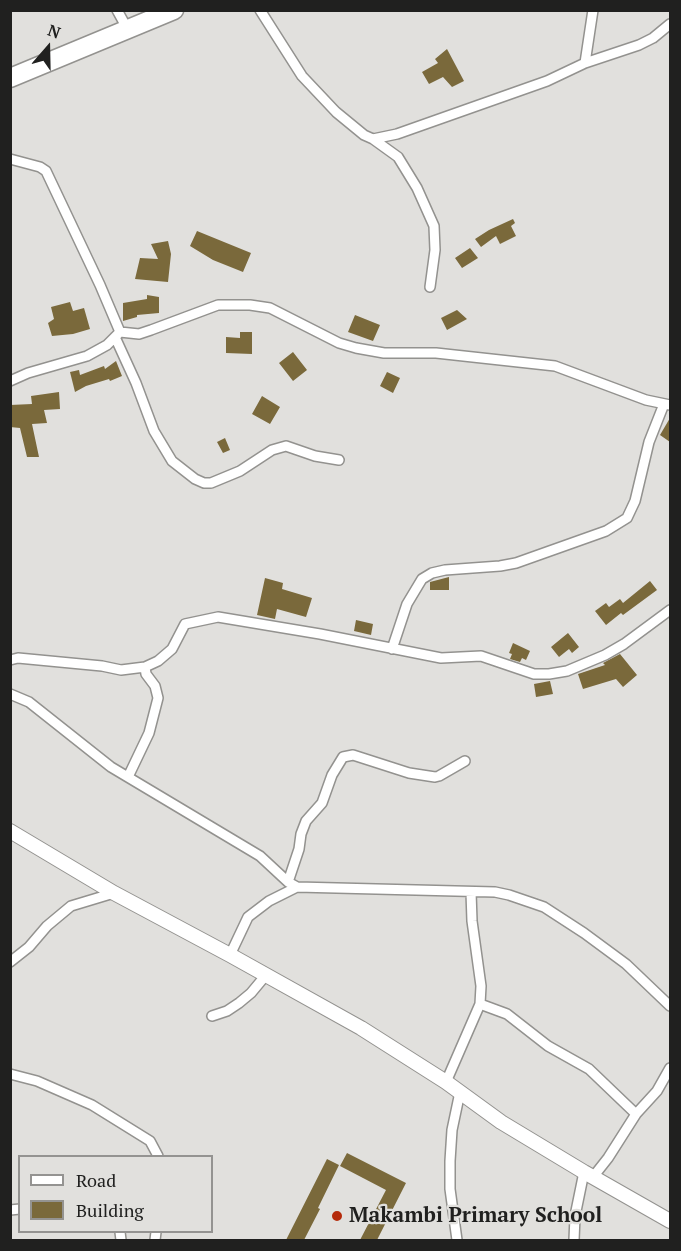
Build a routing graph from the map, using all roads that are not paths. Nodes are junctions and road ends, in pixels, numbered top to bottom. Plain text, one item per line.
1 (117, 10) edge
2 (174, 10) edge
3 (260, 10) edge
4 (593, 10) edge
5 (670, 24) edge
6 (128, 30) junction
7 (585, 63) junction
8 (10, 78) edge
9 (373, 139) junction
10 (10, 159) edge
11 (430, 287) dead end
12 (117, 335) junction
13 (10, 381) edge
14 (667, 405) edge
15 (339, 460) dead end
16 (670, 610) edge
17 (392, 649) junction
18 (10, 660) edge
19 (145, 667) junction
20 (10, 694) edge
21 (465, 760) dead end
22 (128, 777) junction
23 (10, 831) edge
24 (292, 885) junction
25 (471, 892) junction
26 (114, 893) junction
27 (230, 955) junction
28 (10, 962) edge
29 (266, 975) junction
30 (480, 1004) junction
31 (670, 1006) edge
32 (212, 1016) dead end
33 (670, 1068) edge
34 (10, 1074) edge
35 (446, 1082) junction
36 (460, 1092) junction
37 (636, 1114) junction
38 (157, 1155) edge
39 (589, 1175) junction
40 (670, 1221) edge
41 (457, 1240) edge
42 (574, 1240) edge

1 - 6 street
2 - 6 highway
3 - 9 street
4 - 7 street
5 - 7 street
6 - 8 highway
7 - 9 street
9 - 11 street
10 - 12 street
12 - 13 street
12 - 14 street
12 - 15 street
14 - 17 street
16 - 17 street
17 - 19 street
18 - 19 street
19 - 22 street
20 - 22 street
21 - 24 street
22 - 24 street
23 - 26 street
24 - 25 street
24 - 27 street
25 - 30 street
25 - 31 street
26 - 27 street
26 - 28 street
27 - 29 street
29 - 32 street
29 - 35 street
30 - 35 street
30 - 37 street
33 - 37 street
34 - 38 street
35 - 36 street
36 - 39 street
36 - 41 street
37 - 39 street
39 - 40 street
39 - 42 street

